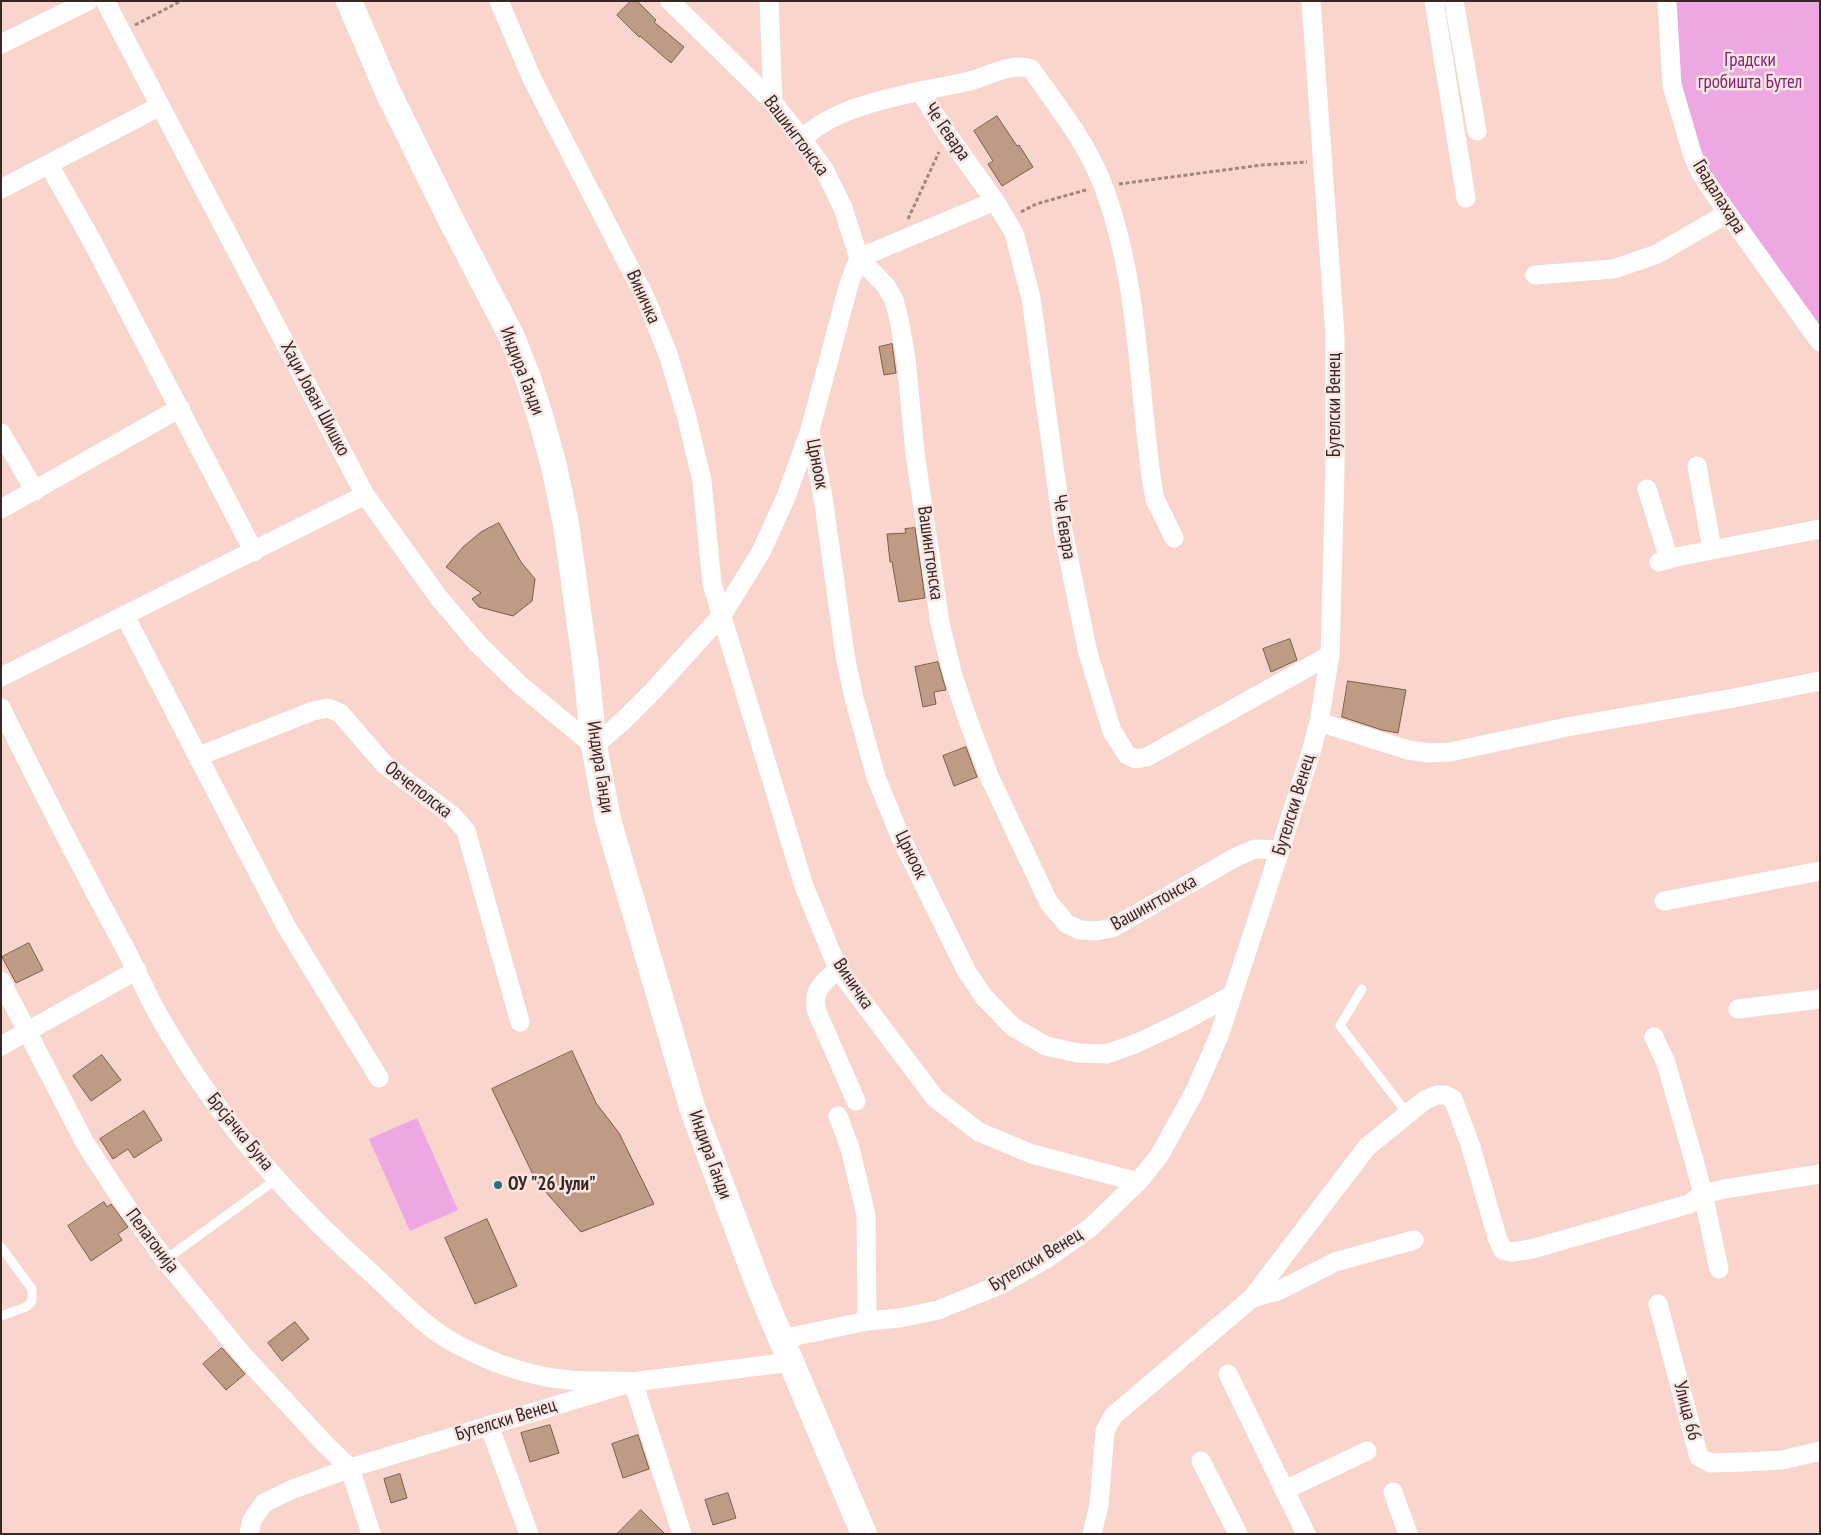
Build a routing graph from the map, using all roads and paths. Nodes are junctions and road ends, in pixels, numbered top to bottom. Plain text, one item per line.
1 (88, 1) edge
2 (105, 1) edge
3 (181, 1) edge
4 (349, 1) edge
5 (498, 1) edge
6 (670, 1) edge
7 (769, 1) edge
8 (1311, 1) edge
9 (1434, 1) edge
10 (1454, 1) edge
11 (1667, 1) edge
12 (121, 32) junction
13 (1, 44) edge
14 (920, 91) junction
15 (773, 102) junction
16 (160, 106) junction
17 (1477, 131) dead end
18 (947, 134) junction
19 (802, 139) junction
20 (1322, 162) junction
21 (49, 165) junction
22 (1104, 187) junction
23 (1, 189) edge
24 (1466, 198) dead end
25 (995, 201) junction
26 (1728, 214) junction
27 (1008, 220) junction
28 (898, 242) junction
29 (859, 258) junction
30 (1535, 275) dead end
31 (849, 284) junction
32 (886, 286) junction
33 (1820, 342) edge
34 (180, 408) junction
35 (810, 430) junction
36 (1, 433) edge
37 (1697, 466) dead end
38 (1648, 489) dead end
39 (35, 491) junction
40 (365, 495) junction
41 (1, 509) edge
42 (1820, 529) edge
43 (1174, 538) dead end
44 (1712, 550) junction
45 (254, 552) junction
46 (722, 615) junction
47 (126, 616) junction
48 (1330, 655) junction
49 (1, 677) edge
50 (1820, 681) edge
51 (1, 708) edge
52 (1319, 722) junction
53 (594, 746) junction
54 (199, 756) junction
55 (1280, 850) junction
56 (1820, 871) edge
57 (1664, 901) dead end
58 (838, 968) junction
59 (137, 970) junction
60 (1, 981) edge
61 (1362, 989) dead end
62 (1232, 994) junction
63 (1820, 999) edge
64 (1738, 1009) dead end
65 (520, 1022) dead end
66 (28, 1032) junction
67 (1654, 1037) dead end
68 (1, 1046) edge
69 (379, 1078) dead end
70 (856, 1101) dead end
71 (1407, 1114) junction
72 (838, 1116) dead end
73 (1820, 1174) edge
74 (278, 1178) junction
75 (1138, 1182) junction
76 (1704, 1194) junction
77 (1414, 1240) dead end
78 (1, 1247) edge
79 (165, 1260) junction
80 (1719, 1269) dead end
81 (1252, 1298) junction
82 (1658, 1304) dead end
83 (1, 1316) edge
84 (867, 1322) junction
85 (786, 1350) junction
86 (1228, 1374) dead end
87 (633, 1382) junction
88 (489, 1426) junction
89 (1820, 1451) edge
90 (1367, 1452) dead end
91 (1201, 1461) dead end
92 (350, 1468) junction
93 (1285, 1490) junction
94 (1392, 1492) dead end
95 (249, 1534) edge
96 (371, 1534) edge
97 (529, 1534) edge
98 (682, 1534) edge
99 (864, 1534) edge
100 (1092, 1534) edge
101 (1238, 1534) edge
102 (1306, 1534) edge
103 (1408, 1534) edge

1 - 13 street
2 - 12 street, Хаџи Јован Шишко
3 - 12 path
4 - 53 street, Индира Ганди
5 - 46 street, Виничка
6 - 15 street, Вашингтонска
7 - 15 street
8 - 20 street, Бутелски Венец
9 - 24 street
10 - 17 street
11 - 26 street, Гвадалахара
12 - 16 street, Хаџи Јован Шишко
14 - 18 street, Че Гевара
14 - 19 street, Че Гевара
14 - 22 street, Че Гевара
15 - 19 street, Вашингтонска
16 - 21 street
16 - 40 street, Хаџи Јован Шишко
18 - 25 street, Че Гевара
18 - 28 path
19 - 29 street, Вашингтонска
20 - 22 path
20 - 48 street, Бутелски Венец
21 - 23 street
21 - 34 street
22 - 27 path
22 - 43 street, Че Гевара
25 - 27 street, Че Гевара
25 - 28 street
26 - 30 street
26 - 33 street, Гвадалахара
27 - 48 street, Че Гевара
28 - 29 street
29 - 31 street
29 - 32 street, Вашингтонска
31 - 32 street
31 - 35 street
32 - 55 street, Вашингтонска
34 - 39 street
34 - 45 street
35 - 46 street
35 - 62 street, Црноок
36 - 39 street
37 - 44 street
38 - 44 street
39 - 41 street
40 - 45 street
40 - 53 street, Хаџи Јован Шишко
42 - 44 street
45 - 47 street
46 - 53 street
46 - 58 street, Виничка
47 - 49 street
47 - 54 street
48 - 52 street, Бутелски Венец
50 - 52 street
51 - 59 street, Брсјачка Буна
52 - 55 street, Бутелски Венец
53 - 85 street, Индира Ганди
54 - 65 street, Овчеполска
54 - 69 street
55 - 62 street, Бутелски Венец
56 - 57 street
58 - 70 street
58 - 75 street, Виничка
59 - 66 street
59 - 74 street, Брсјачка Буна
60 - 66 street, Пелагонија
61 - 71 lane
62 - 75 street, Бутелски Венец
63 - 64 street
66 - 68 street
66 - 79 street, Пелагонија
67 - 76 street
71 - 76 street
71 - 81 street
72 - 84 street
73 - 76 street
74 - 79 lane
74 - 87 street, Брсјачка Буна
75 - 84 street, Бутелски Венец
76 - 80 street
77 - 81 street
78 - 83 lane
79 - 92 street, Пелагонија
81 - 100 street
82 - 89 street, Улица 66
84 - 85 street, Бутелски Венец
85 - 87 street, Бутелски Венец
85 - 99 street, Индира Ганди
86 - 93 street
87 - 88 street, Бутелски Венец
87 - 98 street
88 - 92 street, Бутелски Венец
88 - 97 street
90 - 93 street
91 - 101 street
92 - 95 street, Бутелски Венец
92 - 96 street
93 - 102 street
94 - 103 street

